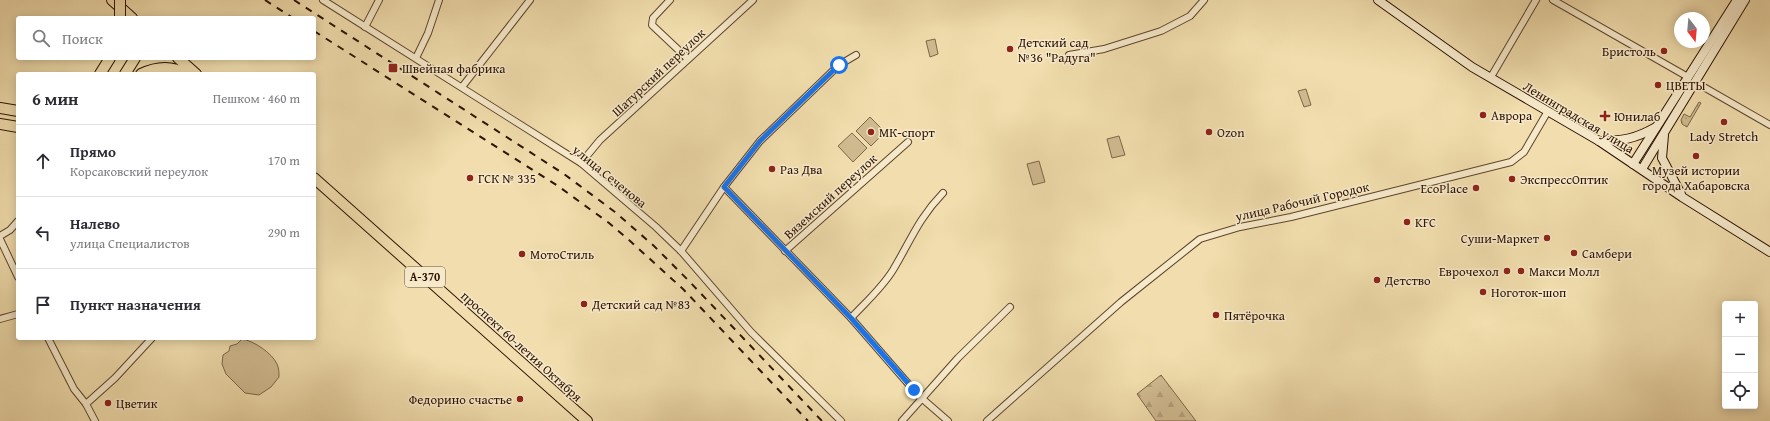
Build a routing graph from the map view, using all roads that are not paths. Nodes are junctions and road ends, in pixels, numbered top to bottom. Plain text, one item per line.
1 (112, 0) edge
2 (120, 0) edge
3 (323, 0) edge
4 (379, 0) edge
5 (439, 0) edge
6 (530, 0) edge
7 (670, 0) edge
8 (753, 0) edge
9 (1204, 0) edge
10 (1378, 0) edge
11 (1536, 0) edge
12 (1553, 0) edge
13 (1737, 0) edge
14 (1744, 0) edge
15 (127, 16) edge
16 (128, 16) edge
17 (365, 27) junction
18 (856, 55) dead end
19 (1069, 55) dead end
20 (416, 58) junction
21 (688, 59) junction
22 (109, 60) edge
23 (134, 60) edge
24 (180, 60) edge
25 (101, 72) edge
26 (126, 72) edge
27 (147, 72) edge
28 (184, 72) edge
29 (194, 72) edge
30 (1491, 78) junction
31 (1692, 80) junction
32 (462, 87) junction
33 (4, 109) edge
34 (16, 111) edge
35 (1548, 111) junction
36 (0, 124) edge
37 (1770, 125) edge
38 (16, 127) edge
39 (1661, 128) junction
40 (1599, 141) junction
41 (908, 142) dead end
42 (581, 164) junction
43 (1634, 164) junction
44 (1642, 169) junction
45 (316, 180) edge
46 (724, 187) junction
47 (943, 193) dead end
48 (1682, 197) junction
49 (16, 223) edge
50 (0, 238) edge
51 (681, 251) junction
52 (785, 251) junction
53 (1770, 252) edge
54 (16, 273) edge
55 (1010, 307) dead end
56 (16, 315) edge
57 (851, 318) junction
58 (0, 319) edge
59 (49, 340) edge
60 (150, 340) edge
61 (922, 399) junction
62 (86, 404) junction
63 (95, 421) edge
64 (587, 421) edge
65 (841, 421) edge
66 (902, 421) edge
67 (948, 421) edge
68 (986, 421) edge

1 - 15 highway
2 - 16 highway, bridge
3 - 17 street, улица Сеченова
4 - 17 street
5 - 20 street
6 - 32 street
7 - 21 street
8 - 21 street, Шатурский переулок
9 - 19 street
10 - 30 main road, Ленинградская улица
11 - 30 street
12 - 31 street
13 - 31 main road
14 - 31 main road
17 - 20 street, улица Сеченова
18 - 46 street
20 - 32 street, улица Сеченова
21 - 42 street, Шатурский переулок
22 - 25 highway
23 - 26 highway
24 - 29 highway
27 - 28 highway
30 - 35 main road, Ленинградская улица
31 - 37 street
31 - 39 main road
32 - 42 street, улица Сеченова
33 - 34 highway
35 - 40 main road, Ленинградская улица
35 - 68 street, улица Рабочий Городок
36 - 38 highway
39 - 40 main road
39 - 43 main road
39 - 44 main road
39 - 48 main road
40 - 43 main road, Ленинградская улица
41 - 52 street, Вяземский переулок
42 - 51 street, улица Сеченова
43 - 44 main road, Ленинградская улица
44 - 48 main road, Ленинградская улица
45 - 64 highway, проспект 60-летия Октября / А-370
46 - 51 street
46 - 52 street
47 - 57 street
48 - 53 main road, Ленинградская улица
49 - 50 street
50 - 54 street
51 - 65 street, улица Сеченова
52 - 57 street
55 - 61 street
56 - 58 street
57 - 61 street
59 - 62 street
60 - 62 street
61 - 66 street
61 - 67 street
62 - 63 street

